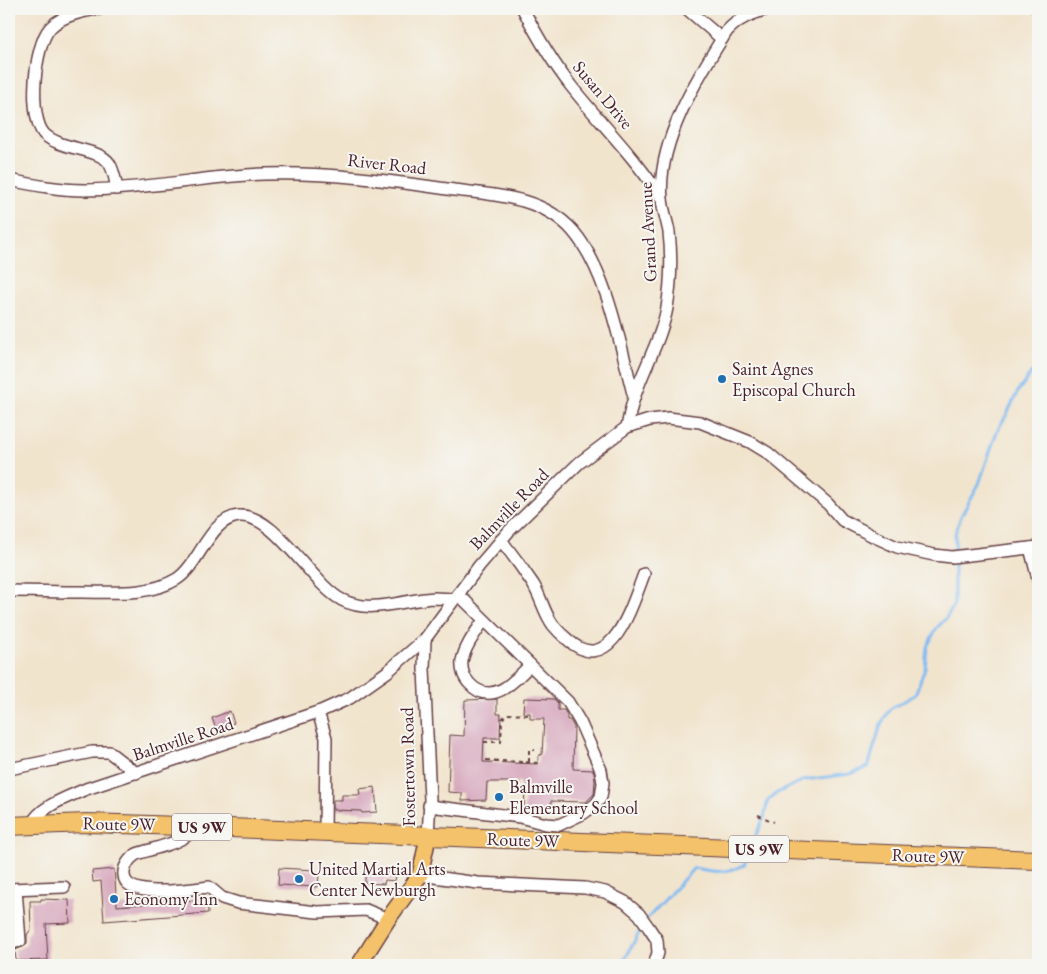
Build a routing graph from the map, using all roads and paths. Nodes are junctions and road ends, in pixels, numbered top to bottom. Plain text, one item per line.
1 (98, 9) edge
2 (523, 9) edge
3 (687, 9) edge
4 (736, 9) edge
5 (767, 9) edge
6 (735, 22) junction
7 (722, 39) junction
8 (9, 180) edge
9 (117, 188) junction
10 (662, 199) junction
11 (634, 397) junction
12 (627, 427) junction
13 (501, 540) junction
14 (1034, 548) edge
15 (644, 574) dead end
16 (1038, 580) edge
17 (9, 591) edge
18 (456, 597) junction
19 (484, 620) junction
20 (425, 638) junction
21 (472, 640) junction
22 (480, 648) dead end
23 (530, 665) junction
24 (505, 673) dead end
25 (514, 681) junction
26 (318, 712) junction
27 (530, 715) dead end
28 (484, 742) dead end
29 (535, 750) dead end
30 (486, 760) dead end
31 (529, 762) junction
32 (538, 763) dead end
33 (9, 768) edge
34 (136, 772) junction
35 (429, 806) junction
36 (758, 814) dead end
37 (774, 822) dead end
38 (31, 825) junction
39 (9, 826) edge
40 (197, 827) junction
41 (325, 832) junction
42 (428, 837) junction
43 (1038, 860) edge
44 (420, 875) junction
45 (64, 886) dead end
46 (12, 889) edge
47 (13, 917) edge
48 (388, 919) junction
49 (9, 944) edge
50 (359, 965) edge
51 (654, 965) edge

1 - 9 street
2 - 10 street, Susan Drive
3 - 7 street
4 - 6 street
5 - 6 street, Grand Avenue
6 - 7 street, Grand Avenue
7 - 10 street, Grand Avenue
8 - 9 street, River Road
9 - 11 street, River Road
10 - 11 street, Grand Avenue
11 - 12 street, Grand Avenue
12 - 13 street, Balmville Road
12 - 14 street, Balmville Road
13 - 15 street
13 - 18 street, Balmville Road
14 - 16 street
17 - 18 street
18 - 19 street
18 - 20 street, Balmville Road
19 - 21 street
19 - 23 street
20 - 26 street, Balmville Road
20 - 35 street, Fostertown Road
21 - 22 street
21 - 25 street
23 - 25 street
23 - 35 street
24 - 25 street
26 - 34 street, Balmville Road
26 - 41 street
27 - 28 path
29 - 31 path
30 - 31 path
31 - 32 path
33 - 34 street
34 - 38 street, Balmville Road
35 - 42 street, Fostertown Road
36 - 37 path
38 - 39 highway, Route 9W / US 9W
38 - 40 highway, Route 9W / US 9W
40 - 41 highway, Route 9W / US 9W
40 - 48 street
41 - 42 highway, Route 9W / US 9W
42 - 43 highway, Route 9W / US 9W
42 - 44 main road, Fostertown Road
44 - 48 main road, Fostertown Road
44 - 51 street
45 - 46 street
46 - 47 street
47 - 49 street
48 - 50 main road, Fostertown Road

